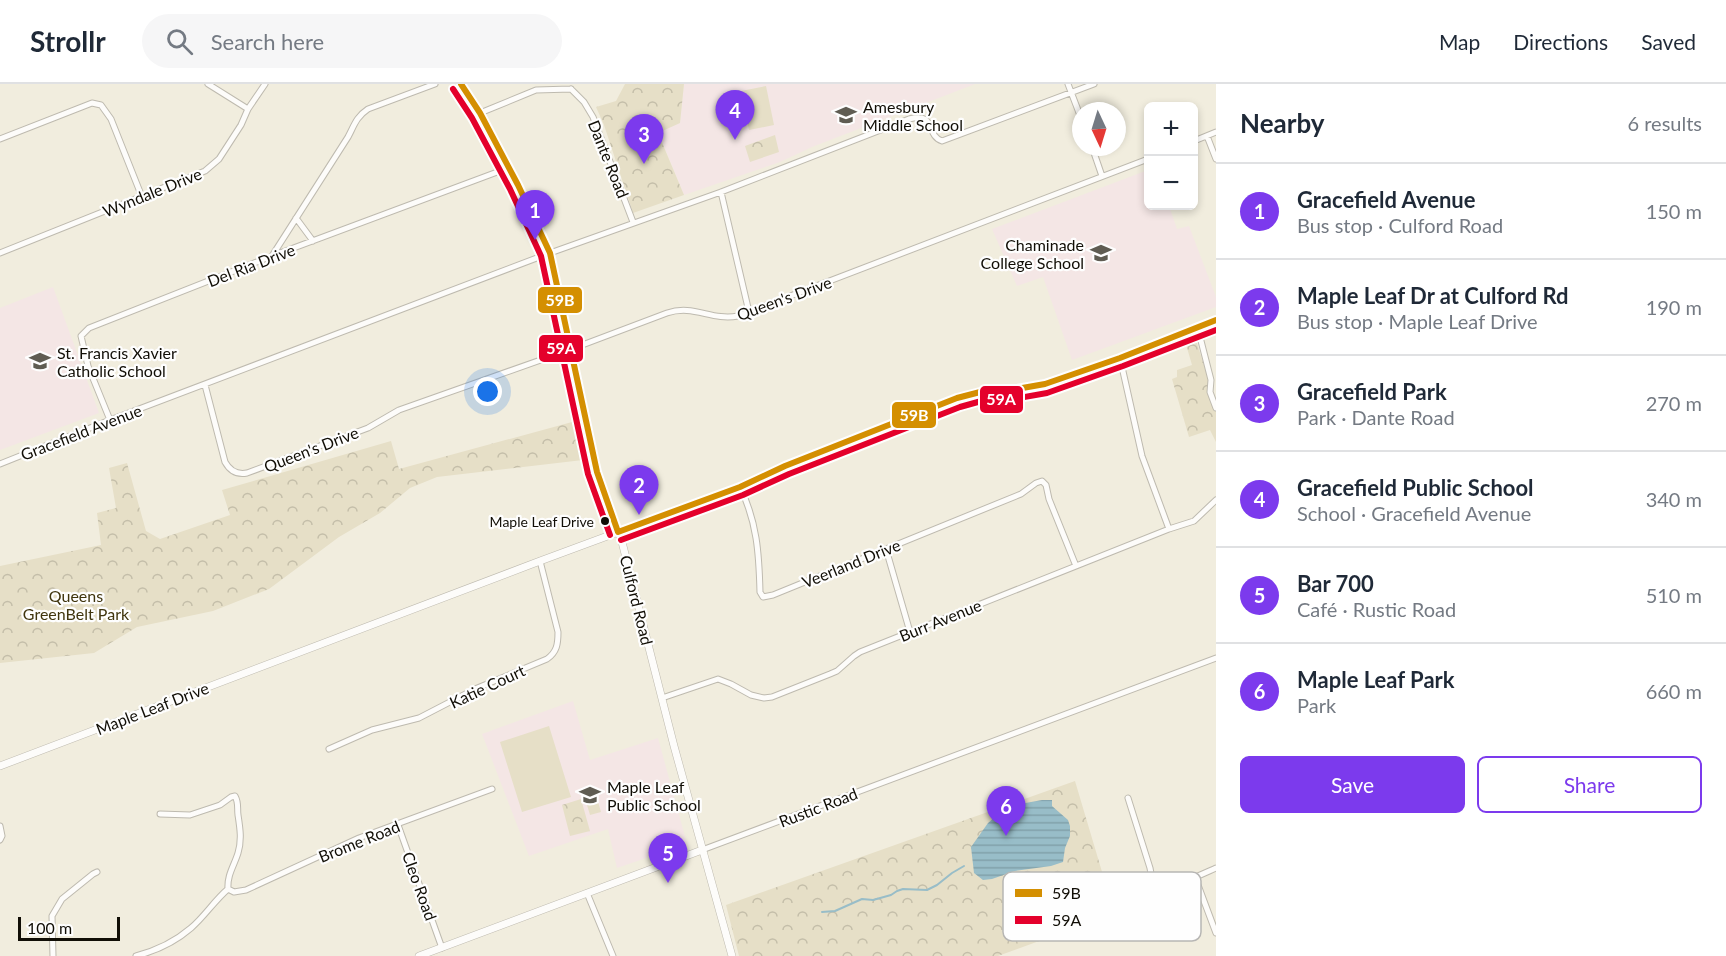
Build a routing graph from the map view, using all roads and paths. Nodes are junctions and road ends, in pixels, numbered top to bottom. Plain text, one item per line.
1 (207, 84) edge
2 (265, 84) edge
3 (435, 84) edge
4 (461, 84) edge
5 (1068, 84) edge
6 (1094, 84) edge
7 (571, 86) edge
8 (1072, 92) junction
9 (1075, 102) edge
10 (248, 110) junction
11 (480, 113) junction
12 (1216, 132) edge
13 (1207, 136) junction
14 (0, 139) edge
15 (1198, 139) edge
16 (1095, 156) edge
17 (1216, 159) edge
18 (1144, 161) edge
19 (508, 168) junction
20 (1102, 176) junction
21 (721, 192) junction
22 (142, 197) junction
23 (296, 218) junction
24 (633, 222) junction
25 (313, 241) junction
26 (0, 253) edge
27 (550, 253) junction
28 (272, 256) junction
29 (749, 312) junction
30 (1216, 320) edge
31 (1199, 333) dead end
32 (569, 350) junction
33 (1120, 358) junction
34 (205, 385) junction
35 (1216, 408) edge
36 (110, 420) junction
37 (0, 464) edge
38 (740, 487) junction
39 (1216, 500) edge
40 (1169, 529) junction
41 (618, 532) junction
42 (886, 549) junction
43 (540, 561) junction
44 (1076, 566) junction
45 (910, 632) junction
46 (1216, 658) edge
47 (662, 698) junction
48 (329, 749) dead end
49 (0, 766) edge
50 (492, 789) dead end
51 (1128, 798) dead end
52 (160, 814) dead end
53 (398, 825) junction
54 (0, 826) edge
55 (0, 840) edge
56 (702, 850) junction
57 (1216, 868) edge
58 (97, 872) dead end
59 (1151, 872) edge
60 (1201, 875) edge
61 (228, 889) junction
62 (587, 893) junction
63 (1201, 894) edge
64 (1216, 933) edge
65 (442, 948) junction
66 (154, 953) edge
67 (53, 956) edge
68 (136, 956) edge
69 (419, 956) edge
70 (612, 956) edge
71 (732, 956) edge

1 - 10 street
2 - 10 street, Wyndale Drive
3 - 23 street
4 - 11 street, Culford Road
5 - 8 street
6 - 8 street, Gracefield Avenue
7 - 11 street, Dante Road
7 - 24 street, Dante Road
8 - 9 street
8 - 21 street, Gracefield Avenue
10 - 22 street, Wyndale Drive
11 - 19 street, Culford Road
12 - 13 street
13 - 15 street
13 - 17 street
14 - 22 street
16 - 20 street
18 - 20 street, Queen's Drive
19 - 25 street, Del Ria Drive
19 - 27 street, Culford Road
20 - 29 street, Queen's Drive
21 - 24 street, Gracefield Avenue
21 - 29 street
22 - 26 street, Wyndale Drive
23 - 25 street
23 - 28 street
24 - 27 street, Gracefield Avenue
25 - 28 street, Del Ria Drive
27 - 32 street, Culford Road
27 - 34 street, Gracefield Avenue
28 - 36 street, Del Ria Drive
29 - 32 street, Queen's Drive
30 - 33 street, Maple Leaf Drive
31 - 35 street
32 - 34 street, Queen's Drive
32 - 41 street, Culford Road
33 - 38 street, Maple Leaf Drive
33 - 40 street
34 - 36 street, Gracefield Avenue
36 - 37 street, Gracefield Avenue
38 - 41 street, Maple Leaf Drive
38 - 42 street, Veerland Drive
39 - 40 street, Burr Avenue
40 - 44 street, Burr Avenue
41 - 43 street, Maple Leaf Drive
41 - 47 street, Culford Road
42 - 44 street, Veerland Drive
42 - 45 street
43 - 48 street, Katie Court
43 - 49 street, Maple Leaf Drive
44 - 45 street, Burr Avenue
45 - 47 street, Burr Avenue
46 - 56 street, Rustic Road
47 - 56 street, Culford Road
50 - 53 street, Brome Road
51 - 59 street
52 - 61 street
53 - 61 street, Brome Road
53 - 65 street, Cleo Road
54 - 55 street
56 - 62 street, Rustic Road
56 - 71 street, Culford Road
57 - 60 street
58 - 67 street
61 - 66 street
62 - 65 street, Rustic Road
62 - 70 street
63 - 64 street
65 - 69 street, Rustic Road
66 - 68 street

